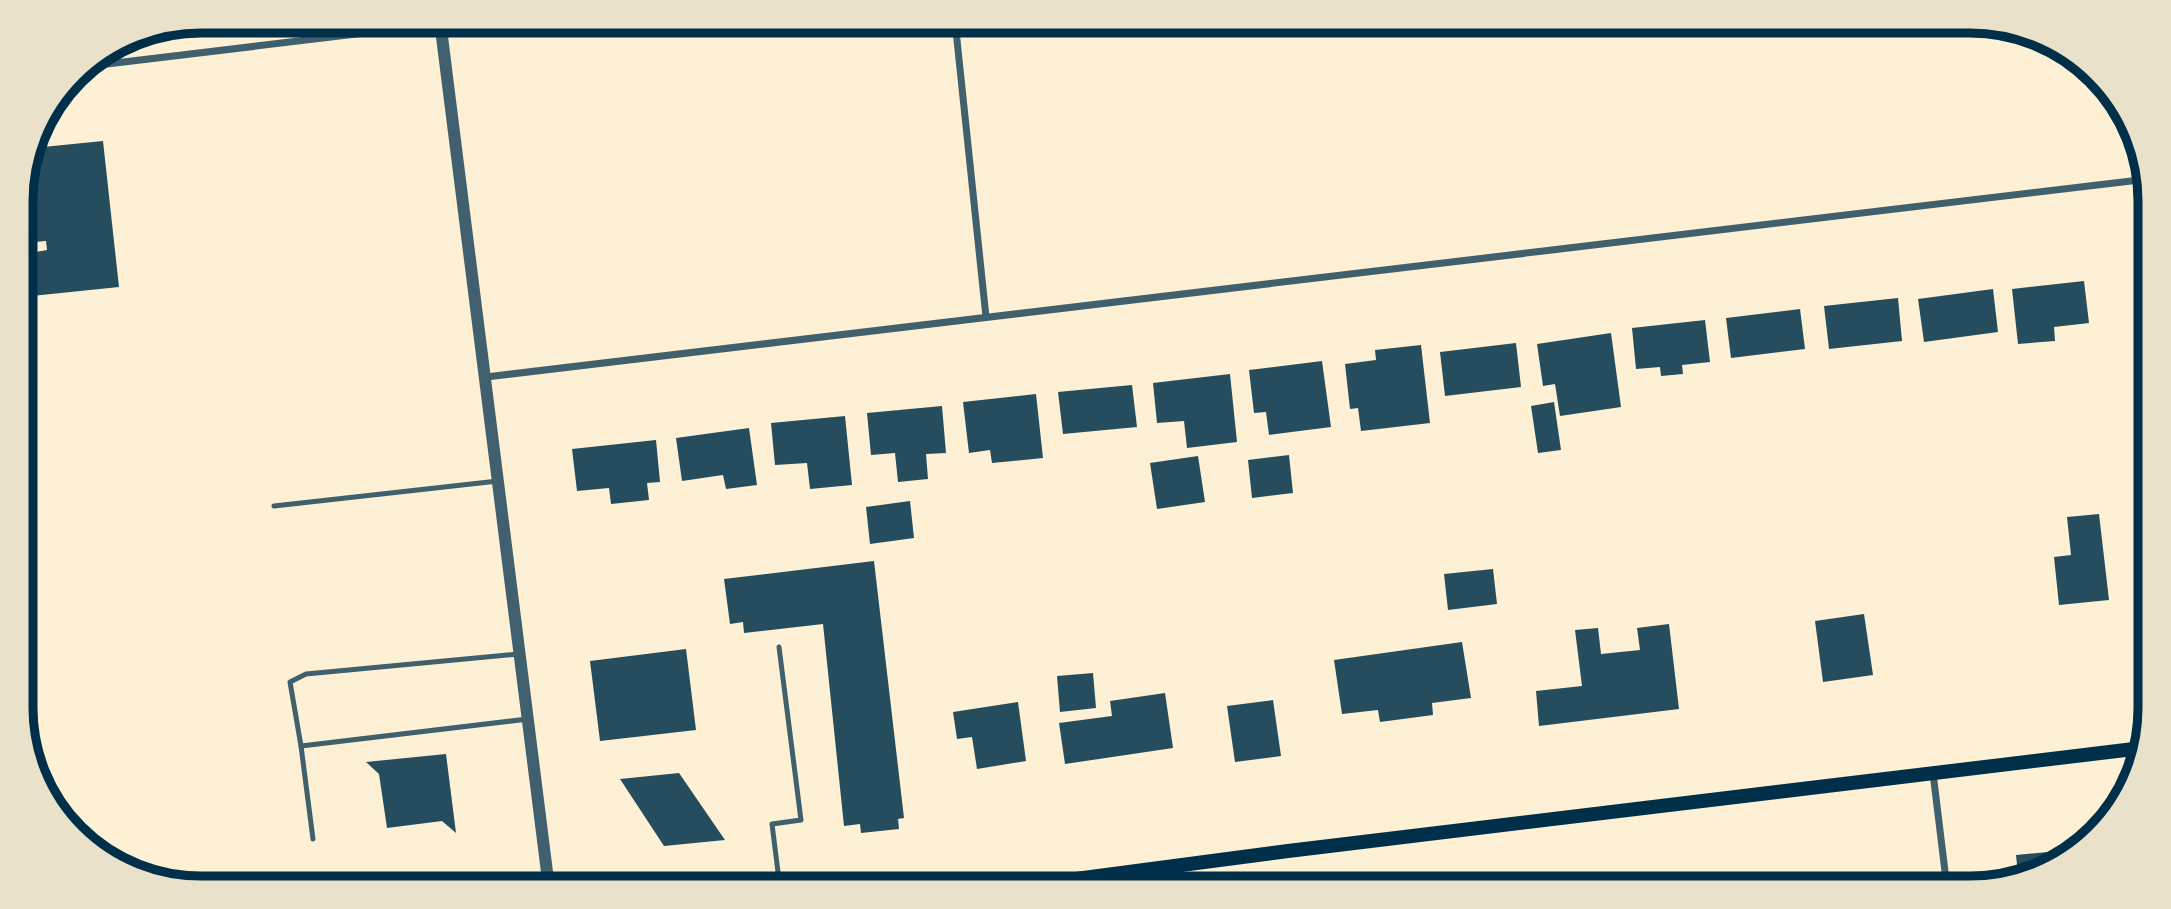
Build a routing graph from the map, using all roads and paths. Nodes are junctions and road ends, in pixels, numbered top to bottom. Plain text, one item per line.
1 (359, 33) edge
2 (441, 33) edge
3 (956, 33) edge
4 (105, 64) edge
5 (2136, 179) edge
6 (986, 317) junction
7 (486, 377) junction
8 (498, 481) junction
9 (274, 506) dead end
10 (779, 647) dead end
11 (519, 654) junction
12 (528, 719) junction
13 (301, 746) junction
14 (2133, 749) edge
15 (1933, 772) junction
16 (313, 839) dead end
17 (1106, 875) edge
18 (1945, 875) edge
19 (547, 876) edge
20 (778, 876) edge

1 - 4 street
2 - 7 street
3 - 6 street
5 - 6 street
6 - 7 street
7 - 8 street
8 - 9 lane
8 - 11 street
10 - 20 lane
11 - 12 street
11 - 13 lane
12 - 13 lane
12 - 19 street
13 - 16 lane
14 - 15 main road
15 - 17 main road
15 - 18 street

